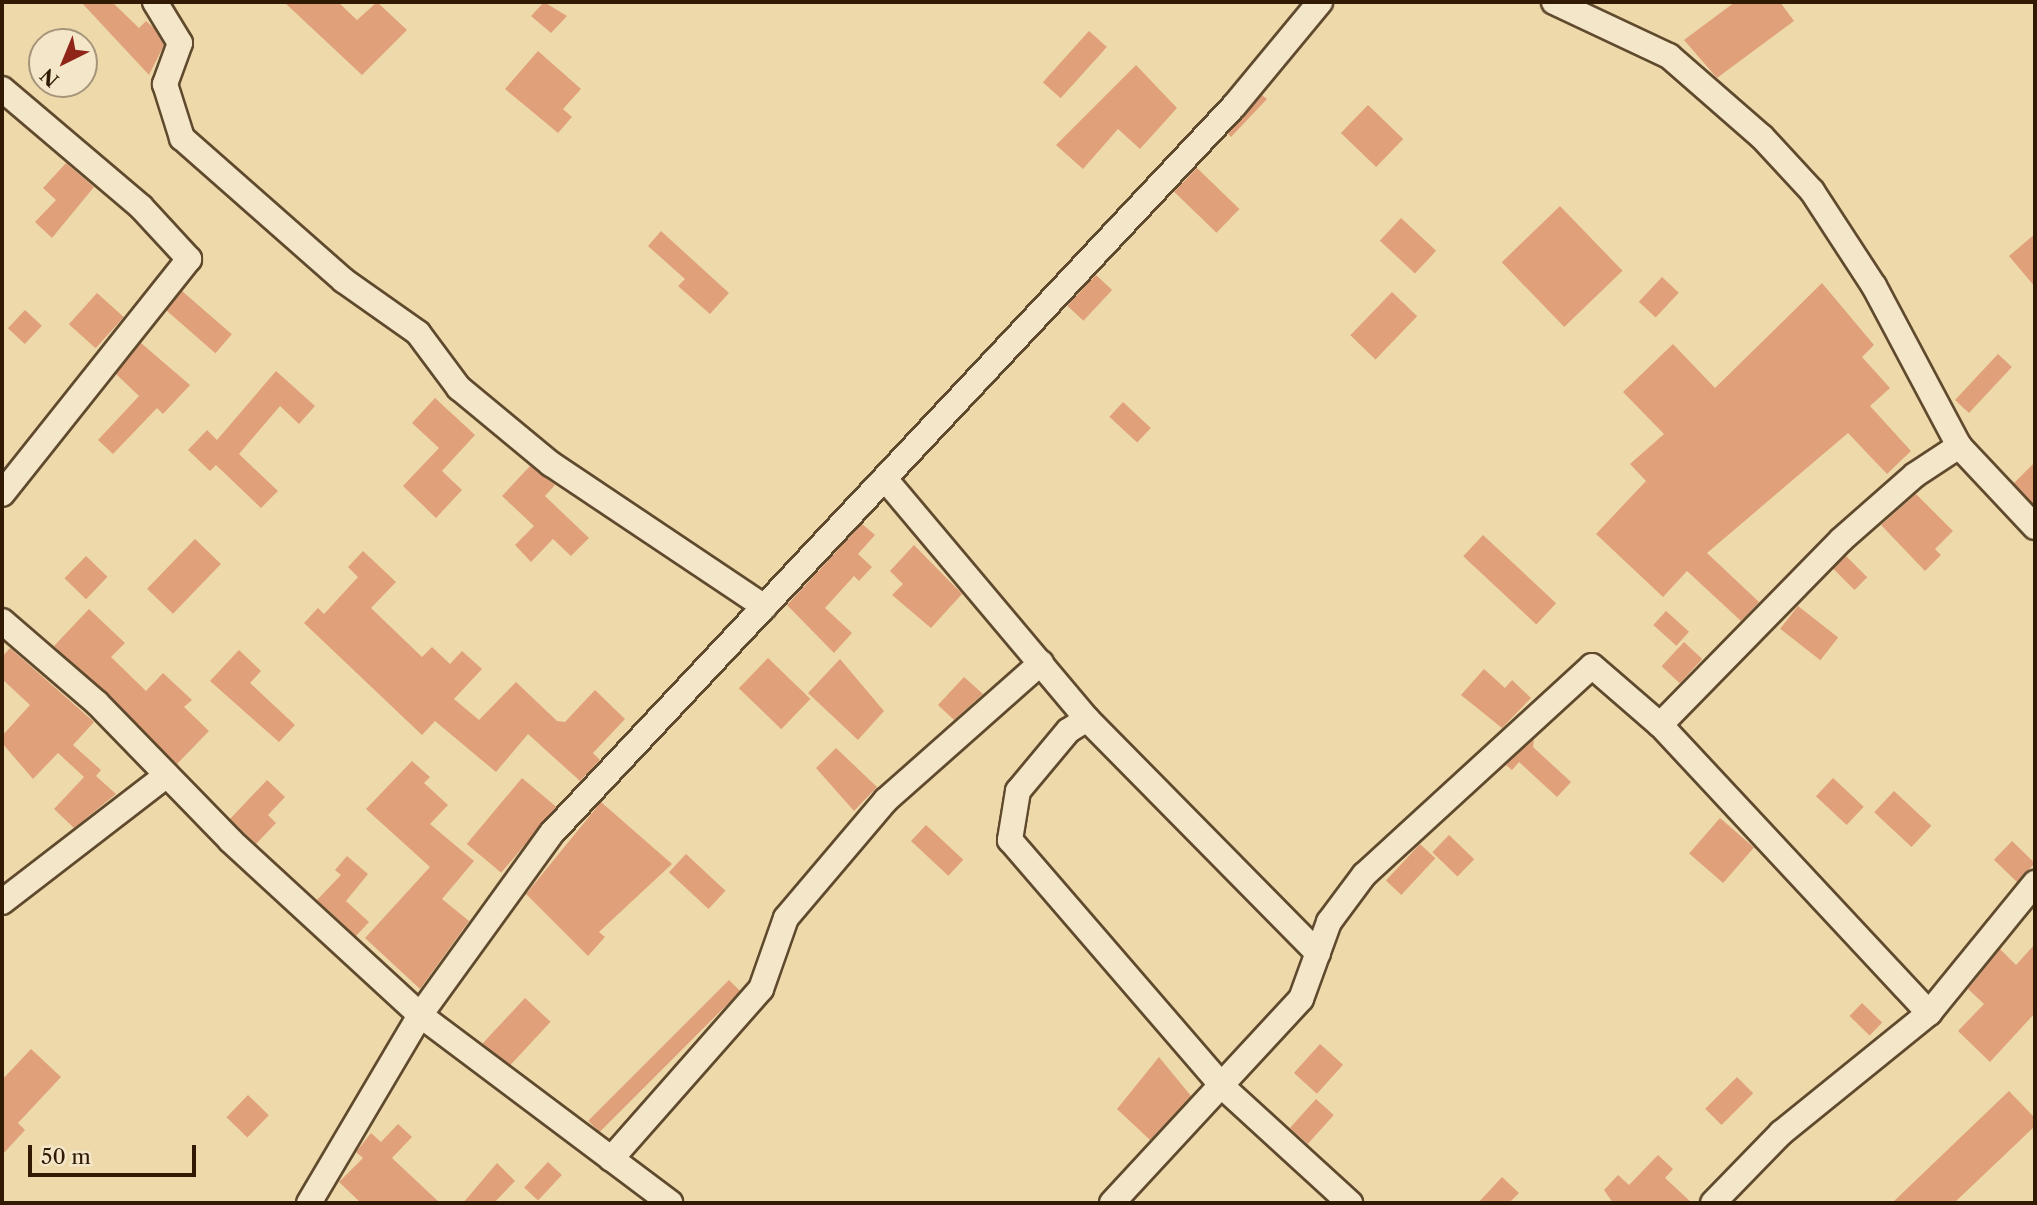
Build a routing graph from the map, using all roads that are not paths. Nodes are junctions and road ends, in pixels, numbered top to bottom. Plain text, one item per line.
1 (155, 2) edge
2 (1320, 2) edge
3 (1554, 2) edge
4 (2, 89) edge
5 (1959, 446) junction
6 (885, 479) junction
7 (2, 495) edge
8 (2035, 527) edge
9 (765, 607) junction
10 (2, 621) edge
11 (1041, 663) junction
12 (1087, 719) junction
13 (1660, 725) junction
14 (167, 775) junction
15 (2035, 883) edge
16 (2, 902) edge
17 (1318, 953) junction
18 (1929, 1013) junction
19 (419, 1015) junction
20 (1224, 1088) junction
21 (611, 1159) junction
22 (309, 1203) edge
23 (670, 1203) edge
24 (1112, 1203) edge
25 (1350, 1203) edge
26 (1713, 1203) edge

1 - 9 street
2 - 6 street
3 - 5 street
4 - 7 street
5 - 8 street
5 - 13 street
6 - 9 street
6 - 11 street
9 - 19 street
10 - 14 street
11 - 12 street
11 - 21 street
12 - 17 street
12 - 20 street
13 - 17 street
13 - 18 street
14 - 16 street
14 - 19 street
15 - 18 street
17 - 20 street
18 - 26 street
19 - 21 street
19 - 22 street
20 - 24 street
20 - 25 street
21 - 23 street

